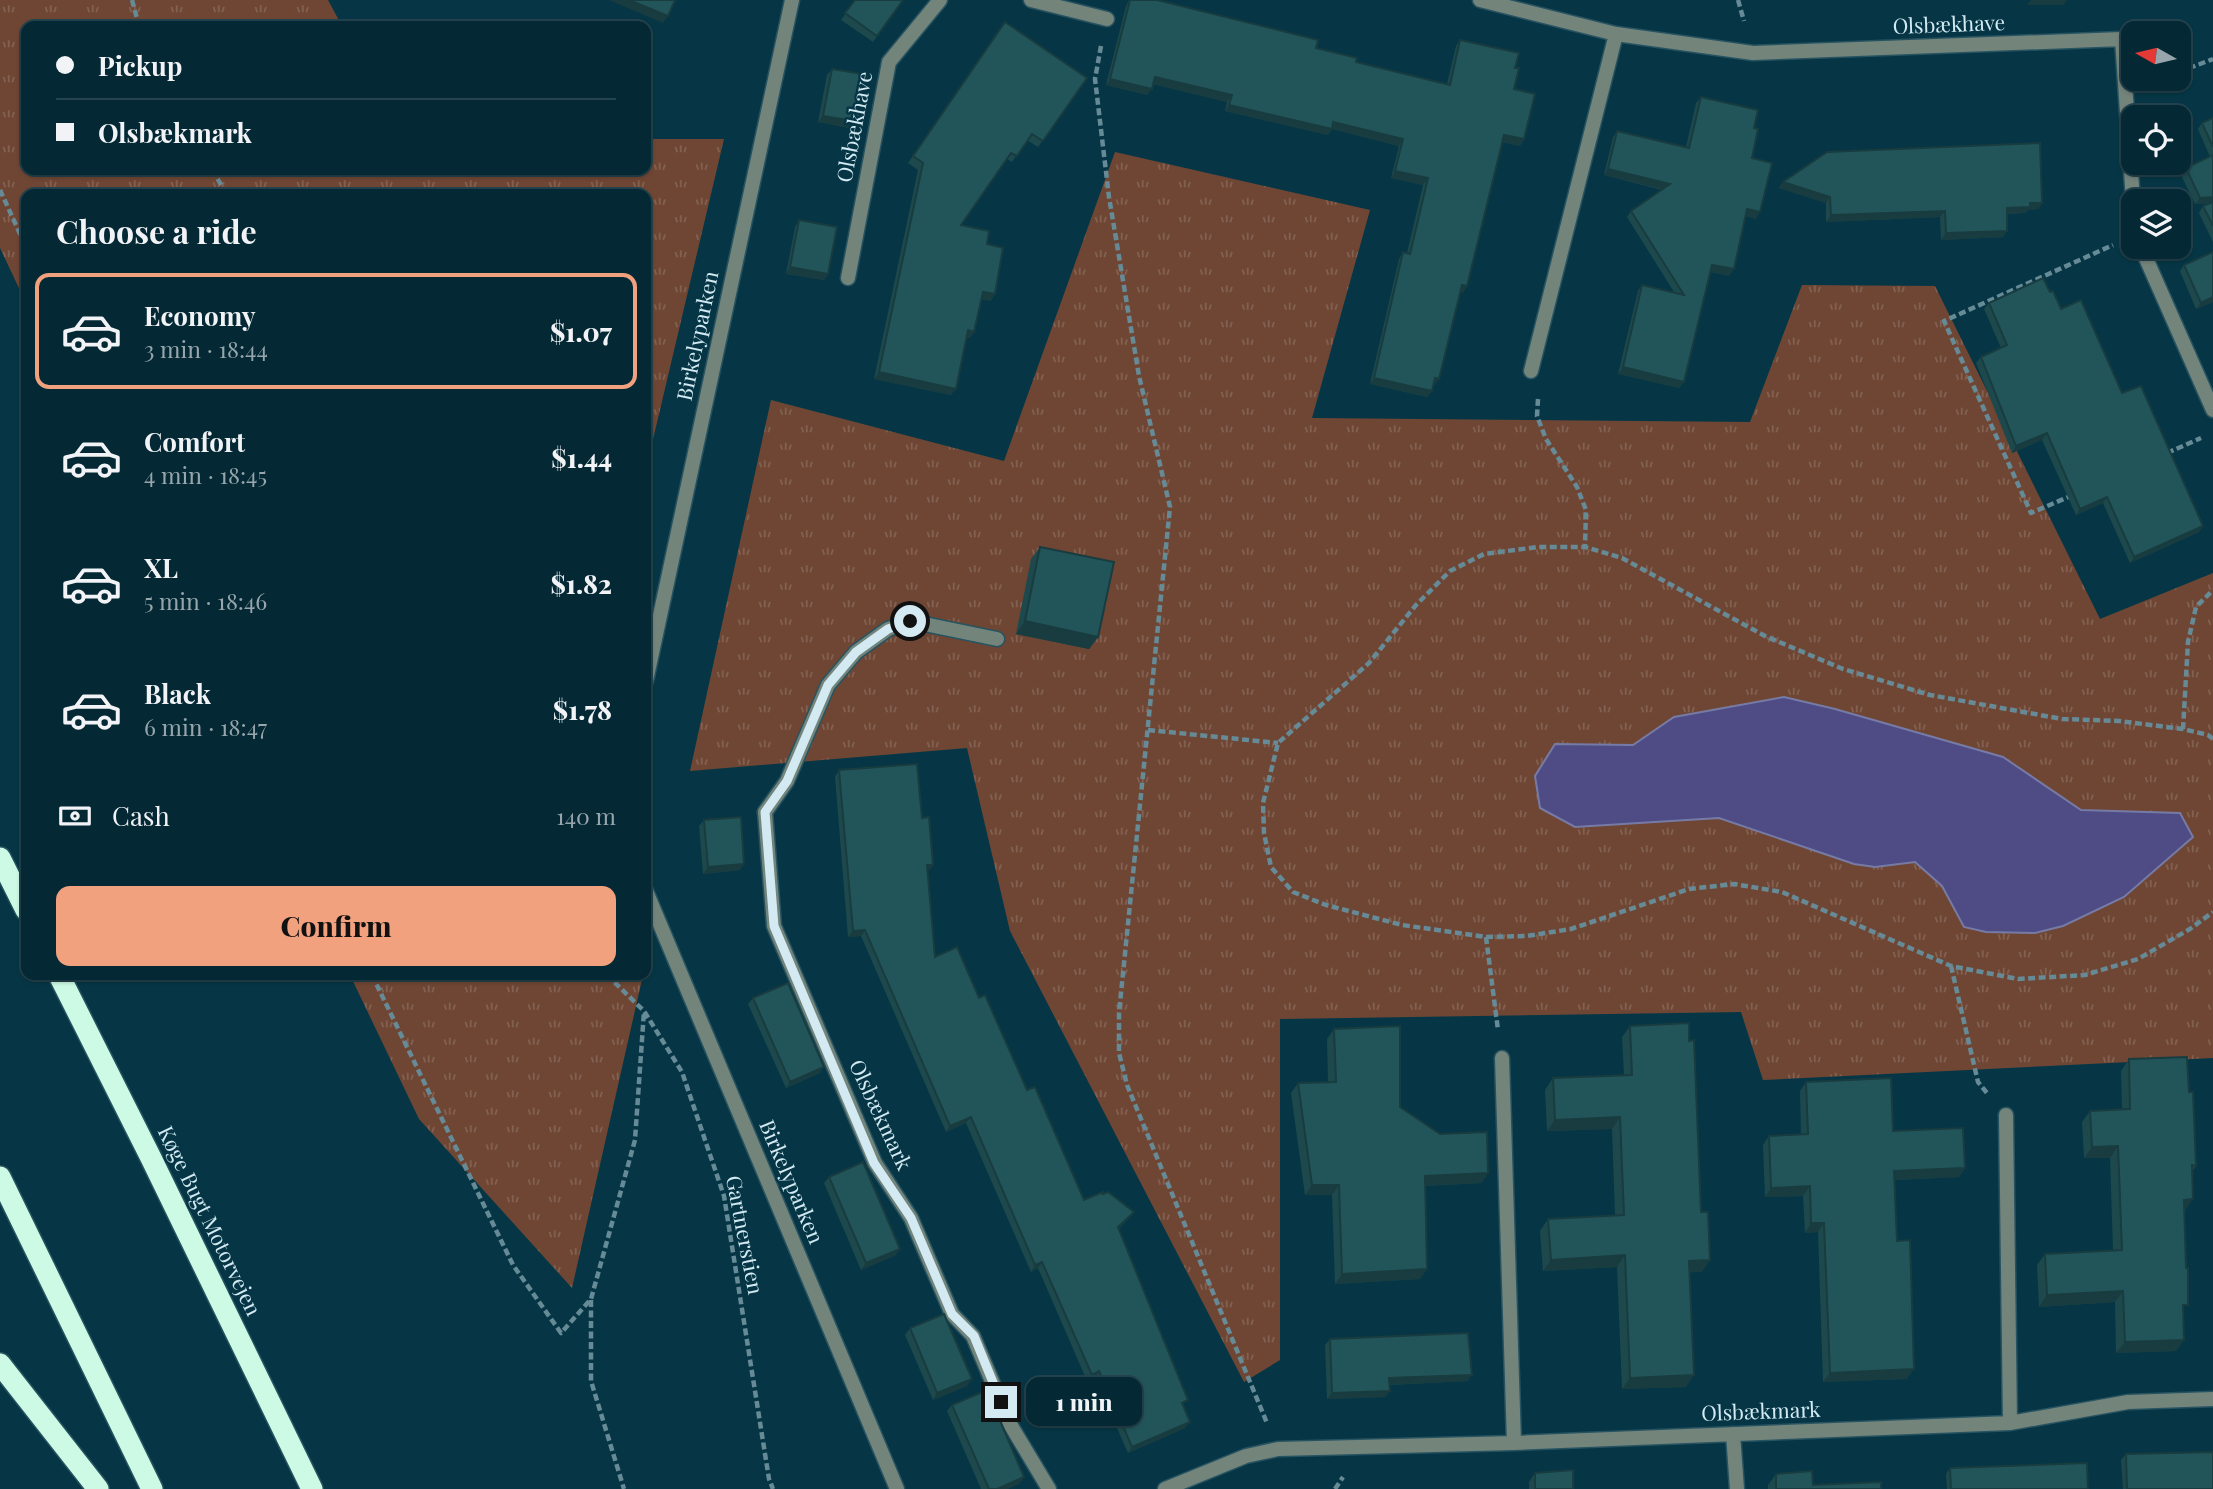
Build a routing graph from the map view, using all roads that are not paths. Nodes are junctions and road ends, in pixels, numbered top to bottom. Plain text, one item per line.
1 (792, 0) edge
2 (940, 0) edge
3 (1031, 0) edge
4 (1480, 0) edge
5 (1107, 19) road end
6 (1616, 34) junction
7 (2132, 189) edge
8 (2146, 259) edge
9 (848, 278) dead end
10 (1531, 370) road end
11 (2213, 410) edge
12 (996, 639) dead end
13 (651, 658) edge
14 (0, 858) edge
15 (21, 900) edge
16 (651, 903) edge
17 (62, 980) edge
18 (1502, 1058) road end
19 (2006, 1115) road end
20 (0, 1177) edge
21 (0, 1364) edge
22 (2213, 1399) edge
23 (2010, 1423) junction
24 (1733, 1434) junction
25 (1514, 1443) junction
26 (98, 1489) edge
27 (152, 1489) edge
28 (312, 1489) edge
29 (897, 1489) edge
30 (1049, 1489) edge
31 (1165, 1489) edge
32 (1737, 1489) edge

1 - 13 street, Birkelyparken
2 - 9 street, Olsbækhave
3 - 5 street
4 - 6 street, Olsbækhave
6 - 7 street, Olsbækhave
6 - 10 street
8 - 11 street
12 - 30 street, Olsbækmark
14 - 15 highway
16 - 29 street, Birkelyparken
17 - 28 highway, Køge Bugt Motorvejen
18 - 25 street
19 - 23 street
20 - 27 highway
21 - 26 highway
22 - 23 street, Olsbækmark
23 - 24 street, Olsbækmark
24 - 25 street, Olsbækmark
24 - 32 street
25 - 31 street, Olsbækmark

